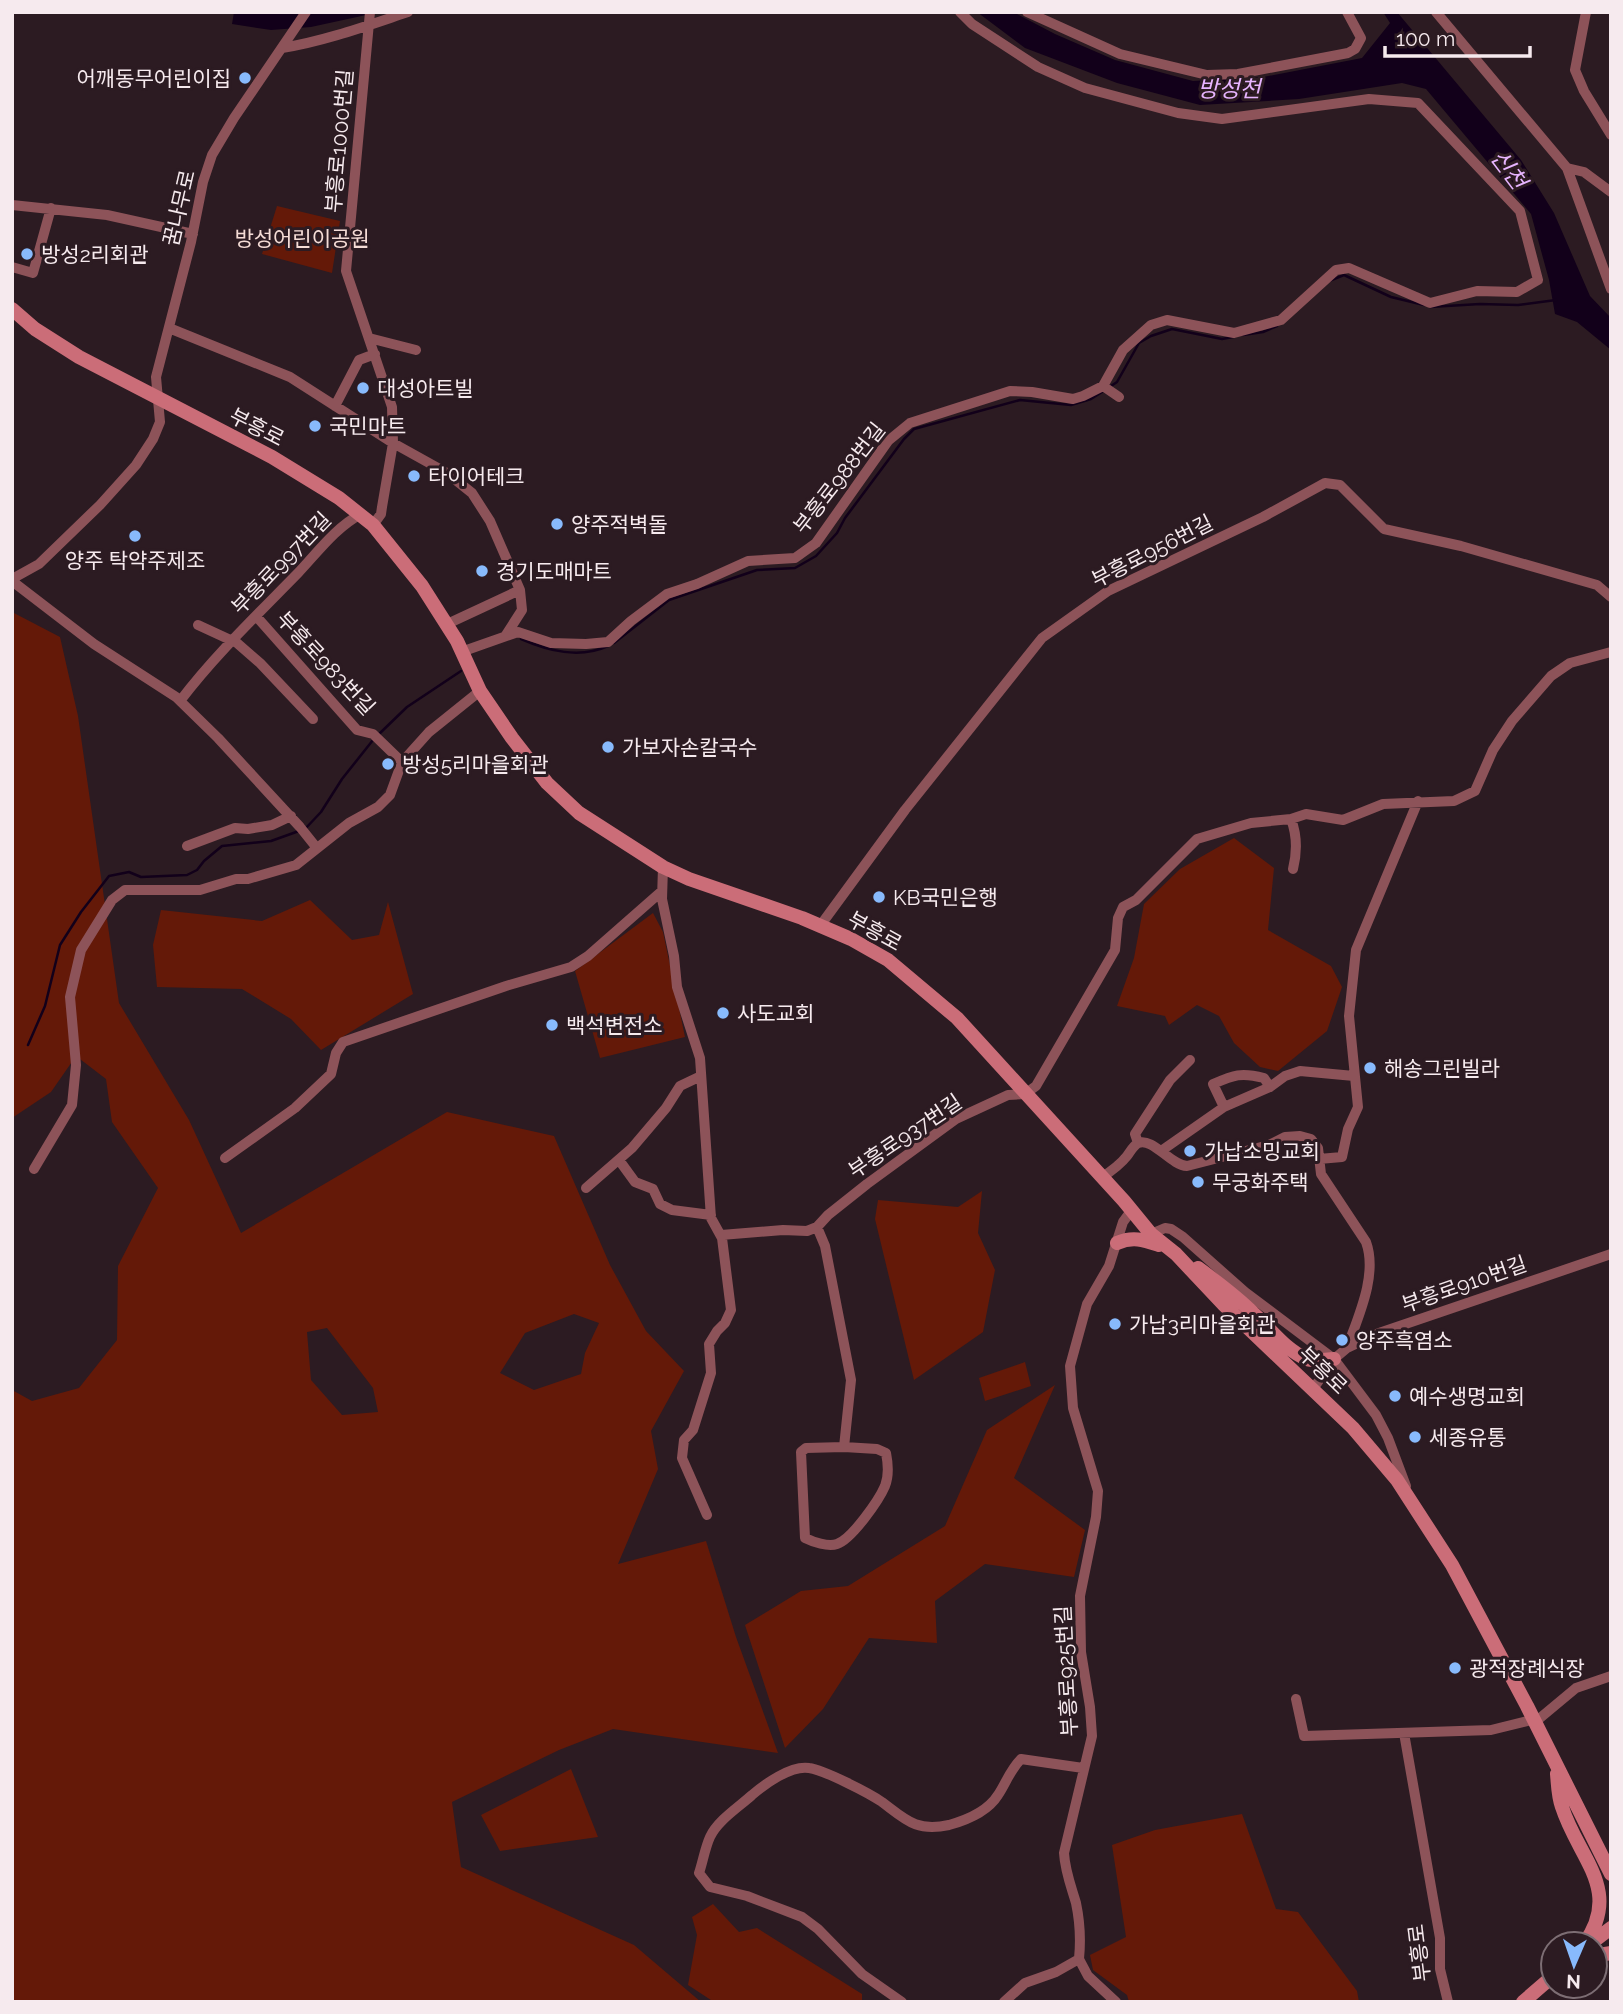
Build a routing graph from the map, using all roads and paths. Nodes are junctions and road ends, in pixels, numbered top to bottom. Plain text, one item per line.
1 (306, 12) edge
2 (408, 12) edge
3 (960, 12) edge
4 (1027, 12) edge
5 (1348, 12) edge
6 (1436, 12) edge
7 (1586, 12) edge
8 (369, 19) edge
9 (283, 45) junction
10 (1611, 135) edge
11 (1567, 168) junction
12 (1611, 192) edge
13 (12, 205) edge
14 (51, 208) junction
15 (193, 234) junction
16 (12, 267) edge
17 (1611, 289) edge
18 (12, 309) edge
19 (169, 328) junction
20 (369, 338) junction
21 (416, 350) dead end
22 (374, 355) junction
23 (1103, 386) junction
24 (1119, 397) dead end
25 (159, 400) junction
26 (335, 406) junction
27 (393, 443) junction
28 (361, 514) junction
29 (373, 525) junction
30 (12, 580) edge
31 (520, 590) junction
32 (1611, 597) edge
33 (256, 616) junction
34 (198, 625) dead end
35 (445, 625) junction
36 (506, 635) junction
37 (232, 642) junction
38 (461, 652) junction
39 (1611, 652) edge
40 (480, 691) junction
41 (180, 701) junction
42 (313, 719) dead end
43 (402, 762) junction
44 (1418, 801) junction
45 (291, 816) junction
46 (1291, 819) junction
47 (187, 846) dead end
48 (316, 847) junction
49 (663, 867) junction
50 (1293, 869) dead end
51 (662, 891) junction
52 (820, 926) junction
53 (1190, 1059) dead end
54 (701, 1076) junction
55 (1354, 1076) junction
56 (1270, 1087) junction
57 (1025, 1094) junction
58 (1224, 1107) junction
59 (1138, 1143) junction
60 (1161, 1152) junction
61 (225, 1158) dead end
62 (1319, 1159) junction
63 (619, 1160) junction
64 (34, 1169) dead end
65 (1101, 1178) junction
66 (586, 1188) dead end
67 (1131, 1211) junction
68 (711, 1215) junction
69 (817, 1227) junction
70 (1151, 1234) junction
71 (721, 1235) junction
72 (1117, 1243) junction
73 (1171, 1251) junction
74 (1611, 1254) edge
75 (1347, 1348) junction
76 (1334, 1359) junction
77 (1313, 1389) junction
78 (844, 1447) junction
79 (1412, 1503) junction
80 (707, 1515) dead end
81 (1611, 1676) edge
82 (1296, 1699) dead end
83 (1533, 1720) junction
84 (1404, 1733) junction
85 (1556, 1765) junction
86 (1083, 1769) junction
87 (1584, 1818) junction
88 (1611, 1852) edge
89 (1587, 1859) junction
90 (1611, 1877) edge
91 (1592, 1930) edge
92 (1079, 1959) junction
93 (1539, 1988) edge
94 (902, 2002) edge
95 (1004, 2002) edge
96 (1116, 2002) edge
97 (1448, 2002) edge
98 (1523, 2002) edge

1 - 9 street, 꿈나무로
2 - 8 street
3 - 23 street
4 - 5 street
6 - 11 street
7 - 10 street
8 - 9 street
8 - 20 street, 부흥로1000번길
9 - 15 street, 꿈나무로
11 - 12 street
11 - 17 street
13 - 14 street
14 - 15 street
14 - 16 street
15 - 19 street, 꿈나무로
18 - 25 main road, 부흥로
19 - 25 street, 꿈나무로
19 - 26 street
20 - 21 street
20 - 22 street, 부흥로1000번길
22 - 26 street
22 - 27 street, 부흥로1000번길
23 - 24 street
23 - 36 street, 부흥로988번길
25 - 28 main road, 부흥로
25 - 30 street, 꿈나무로
26 - 27 street
27 - 29 street, 부흥로1000번길
27 - 31 street
28 - 29 main road, 부흥로
28 - 33 street, 부흥로997번길
29 - 35 main road, 부흥로
30 - 41 street
31 - 35 street
31 - 36 street
32 - 52 street, 부흥로956번길
33 - 37 street, 부흥로997번길
33 - 43 street, 부흥로983번길
34 - 37 street, 부흥로997번길
35 - 38 main road, 부흥로
36 - 38 street, 부흥로988번길
37 - 41 street, 부흥로997번길
37 - 42 street, 부흥로997번길
38 - 40 main road, 부흥로
39 - 44 street
40 - 43 street
40 - 49 main road, 부흥로
41 - 45 street
43 - 48 street
44 - 46 street
44 - 55 street
45 - 47 street
45 - 48 street
46 - 50 street
46 - 57 street
48 - 64 street
49 - 51 street
49 - 52 main road, 부흥로
51 - 54 street
51 - 61 street
52 - 57 main road, 부흥로
53 - 59 street
54 - 63 street
54 - 68 street
55 - 56 street
55 - 62 street
56 - 58 street
56 - 58 street
57 - 65 main road, 부흥로
57 - 69 street, 부흥로937번길
58 - 60 street
59 - 60 street
59 - 65 street
60 - 62 street
62 - 75 street
63 - 66 street
63 - 68 street
65 - 67 main road, 부흥로
67 - 70 main road, 부흥로
67 - 72 street, 부흥로925번길
68 - 71 street
69 - 71 street
69 - 78 street
70 - 73 main road, 부흥로
70 - 76 street
71 - 80 street
72 - 73 main road
72 - 86 street, 부흥로925번길
73 - 76 main road
73 - 77 main road, 부흥로
74 - 75 street, 부흥로910번길
75 - 76 street, 부흥로910번길
76 - 77 street, 부흥로910번길
76 - 79 street
77 - 79 main road, 부흥로
78 - 78 street
79 - 83 main road, 부흥로
81 - 83 street
82 - 84 street
83 - 84 street
83 - 85 main road, 부흥로
84 - 97 street, 부흥로
85 - 87 main road, 부흥로
85 - 89 main road
86 - 92 street, 부흥로925번길
86 - 94 street, 부흥로925번길
87 - 88 main road
87 - 90 main road, 부흥로
89 - 90 main road
89 - 91 main road
92 - 95 street
92 - 96 street
93 - 98 main road

